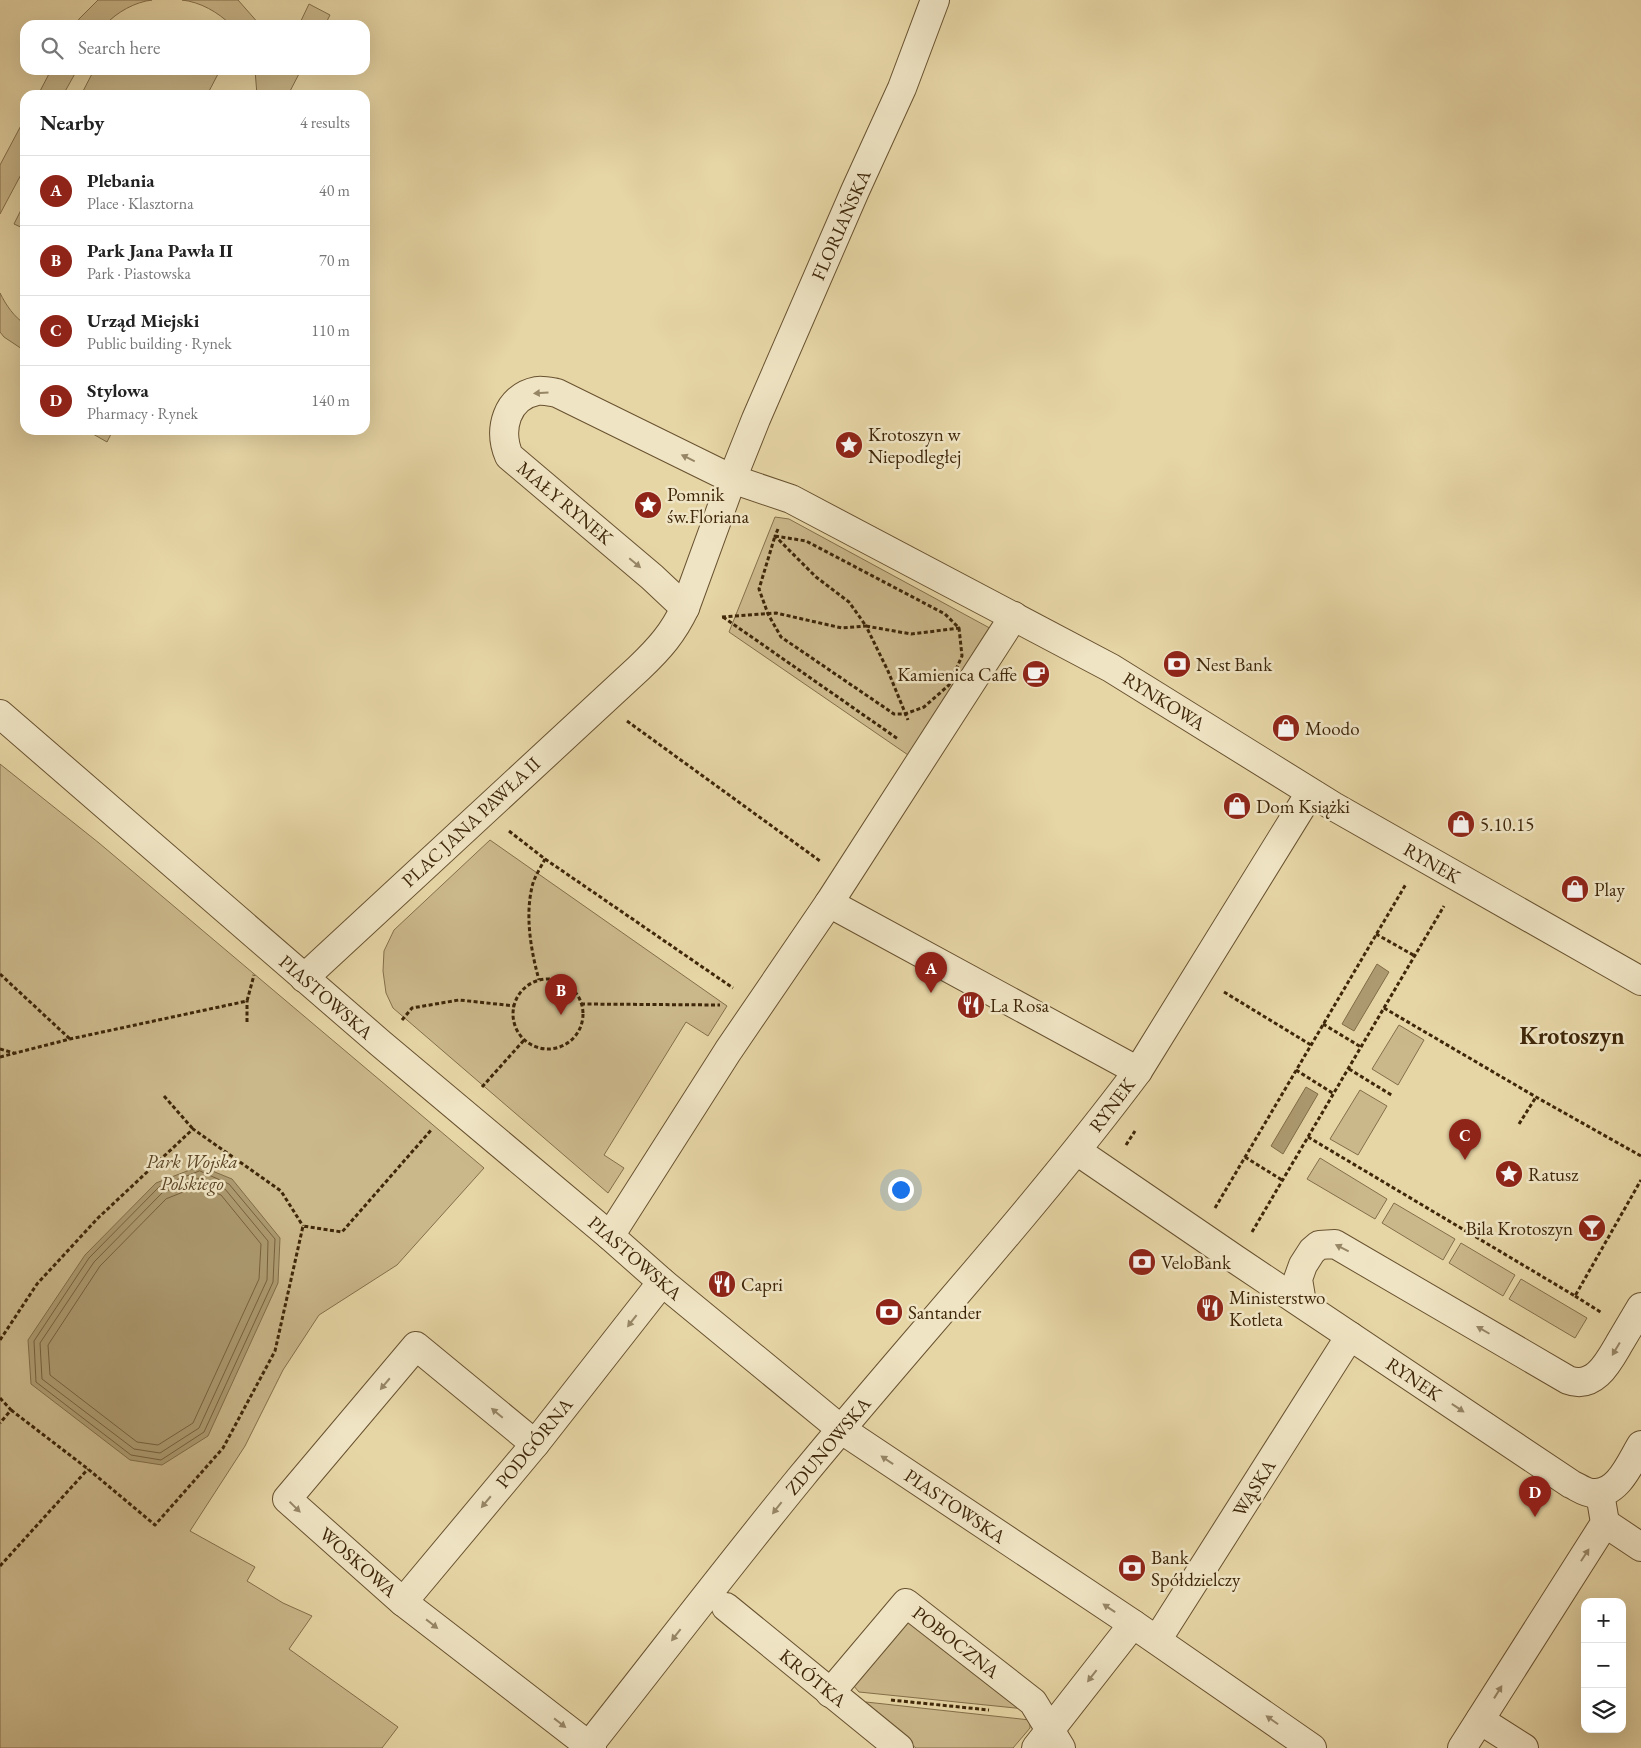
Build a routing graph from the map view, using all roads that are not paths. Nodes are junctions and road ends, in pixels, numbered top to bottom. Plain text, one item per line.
1 (935, 0) edge
2 (732, 479) junction
3 (685, 608) junction
4 (1014, 616) junction
5 (0, 714) edge
6 (1310, 793) junction
7 (829, 903) junction
8 (304, 978) junction
9 (1641, 981) edge
10 (1138, 1071) junction
11 (1077, 1151) junction
12 (610, 1236) junction
13 (662, 1282) junction
14 (1302, 1303) junction
15 (1641, 1307) edge
16 (1350, 1336) junction
17 (842, 1430) junction
18 (535, 1444) junction
19 (1641, 1445) edge
20 (1600, 1493) junction
21 (1605, 1524) junction
22 (1641, 1547) edge
23 (403, 1602) junction
24 (726, 1607) dead end
25 (1133, 1624) junction
26 (1157, 1640) junction
27 (830, 1693) junction
28 (1480, 1720) junction
29 (1049, 1742) edge
30 (590, 1747) edge
31 (900, 1748) edge
32 (1312, 1748) edge
33 (1462, 1748) edge
34 (1524, 1748) edge

1 - 2 street, FLORIAŃSKA
2 - 3 street
2 -> 3 street, MAŁY RYNEK
2 - 4 street, MAŁY RYNEK
3 - 8 street, PLAC JANA PAWŁA II
4 - 6 street, RYNKOWA
4 - 7 street
5 - 8 street, PIASTOWSKA
6 - 9 street, RYNEK
6 - 10 street, RYNEK
7 - 10 street
7 - 12 street
8 - 12 street, PIASTOWSKA
10 - 11 street, RYNEK
11 - 14 street, RYNEK
11 - 17 street, ZDUNOWSKA
12 - 13 street, PIASTOWSKA
13 - 17 street, PIASTOWSKA
13 -> 18 street, PODGÓRNA
15 -> 14 street
14 - 16 street, RYNEK
16 -> 20 street, RYNEK
16 - 26 street, WĄSKA
25 -> 17 street, PIASTOWSKA
17 -> 30 street, ZDUNOWSKA
18 -> 23 street, PODGÓRNA
18 -> 23 street, WOSKOWA
19 - 20 street
20 - 21 street
21 - 22 street
28 -> 21 street
23 -> 30 street, WOSKOWA
24 - 27 street, KRÓTKA
25 - 26 street, PIASTOWSKA
25 -> 29 street
32 -> 26 street, PIASTOWSKA
27 - 29 street, POBOCZNA
27 - 31 street, KRÓTKA
28 - 33 street
28 - 34 street

